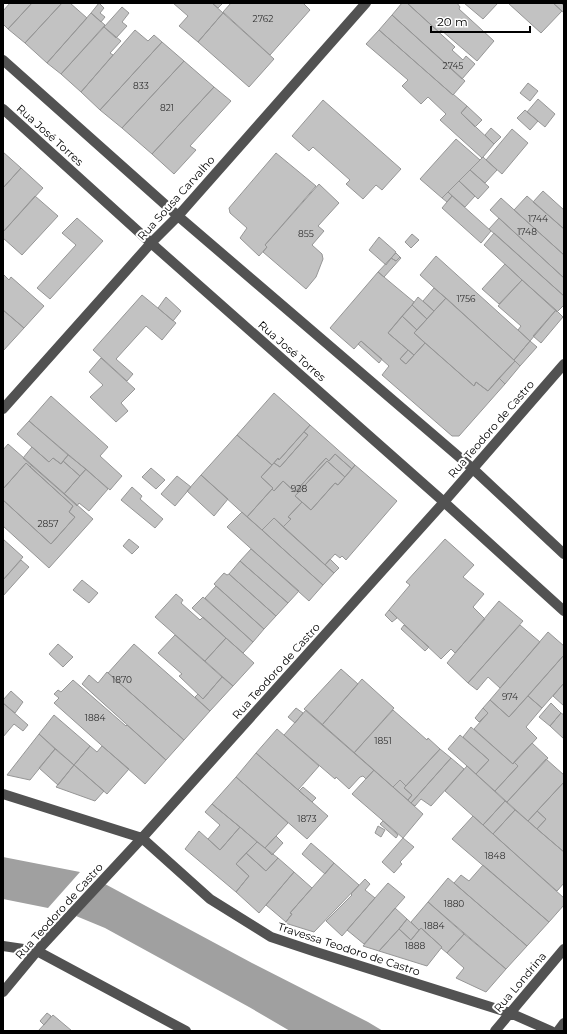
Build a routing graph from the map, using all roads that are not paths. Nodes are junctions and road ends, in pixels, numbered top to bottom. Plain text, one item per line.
1 (366, 3) edge
2 (3, 60) edge
3 (3, 109) edge
4 (178, 216) junction
5 (151, 243) junction
6 (564, 364) edge
7 (3, 409) edge
8 (472, 468) junction
9 (444, 502) junction
10 (564, 554) edge
11 (564, 611) edge
12 (3, 794) edge
13 (142, 838) junction
14 (3, 946) edge
15 (564, 949) edge
16 (37, 951) junction
17 (3, 992) edge
18 (510, 1013) junction
19 (564, 1023) edge
20 (186, 1031) edge
21 (495, 1031) edge
22 (551, 1031) edge
23 (558, 1031) edge

1 - 4 street, Rua Sousa Carvalho
2 - 4 street
3 - 5 street, Rua José Torres
4 - 5 street, Rua Sousa Carvalho
4 - 8 street
5 - 7 street, Rua Sousa Carvalho
5 - 9 street, Rua José Torres
6 - 8 street, Rua Teodoro de Castro
8 - 9 street, Rua Teodoro de Castro
8 - 10 street
9 - 11 street, Rua José Torres
9 - 13 street, Rua Teodoro de Castro
12 - 13 street
13 - 16 street, Rua Teodoro de Castro
13 - 18 street, Travessa Teodoro de Castro
14 - 16 street
15 - 18 street, Rua Londrina
16 - 17 street, Rua Teodoro de Castro
16 - 20 street
18 - 21 street, Rua Londrina
18 - 22 street, Travessa Teodoro de Castro
19 - 23 street

